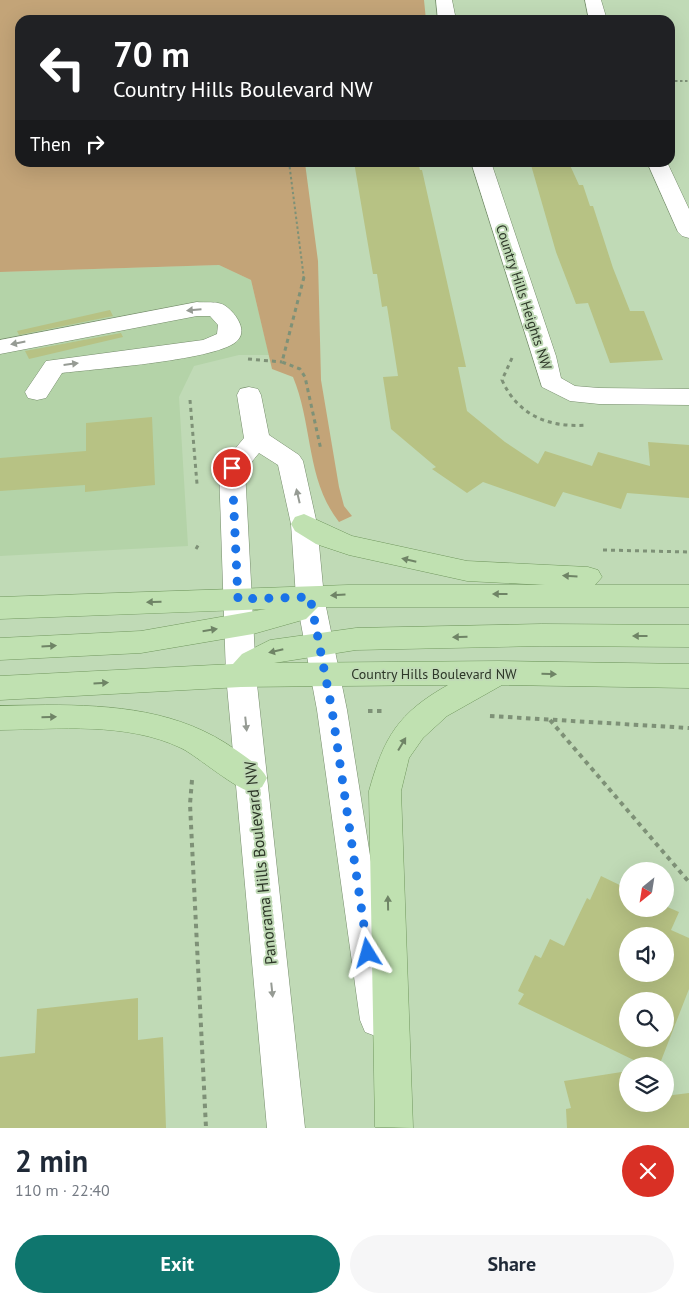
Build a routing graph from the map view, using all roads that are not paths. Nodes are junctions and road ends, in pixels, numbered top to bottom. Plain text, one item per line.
1 (444, 0) edge
2 (593, 0) edge
3 (446, 15) edge
4 (597, 15) edge
5 (483, 167) edge
6 (659, 167) edge
7 (689, 232) edge
8 (0, 347) edge
9 (37, 392) dead end
10 (249, 395) dead end
11 (689, 396) edge
12 (257, 439) junction
13 (304, 524) junction
14 (689, 583) edge
15 (689, 596) edge
16 (310, 597) junction
17 (0, 608) edge
18 (238, 612) junction
19 (689, 636) edge
20 (0, 649) edge
21 (322, 659) junction
22 (500, 673) junction
23 (241, 675) junction
24 (689, 676) edge
25 (0, 688) edge
26 (0, 718) edge
27 (251, 778) junction
28 (394, 1127) edge
29 (286, 1128) edge

1 - 3 street
2 - 4 street
5 - 11 street, Country Hills Heights NW
6 - 7 street
9 -> 8 street
10 - 12 street
13 -> 12 street
12 - 18 street, Panorama Hills Boulevard NW
14 -> 13 main road
13 - 16 street
15 -> 16 main road
16 - 18 main road
16 - 21 street
18 -> 17 main road
20 -> 18 main road
18 - 23 street, Panorama Hills Boulevard NW
19 -> 21 main road
21 - 22 main road, Country Hills Boulevard NW
21 - 23 main road, Country Hills Boulevard NW
21 - 28 street
22 -> 24 main road, Country Hills Boulevard NW
28 -> 22 main road
25 -> 23 main road, Country Hills Boulevard NW
23 -> 27 street, Panorama Hills Boulevard NW
26 -> 27 main road
27 -> 29 street, Panorama Hills Boulevard NW

